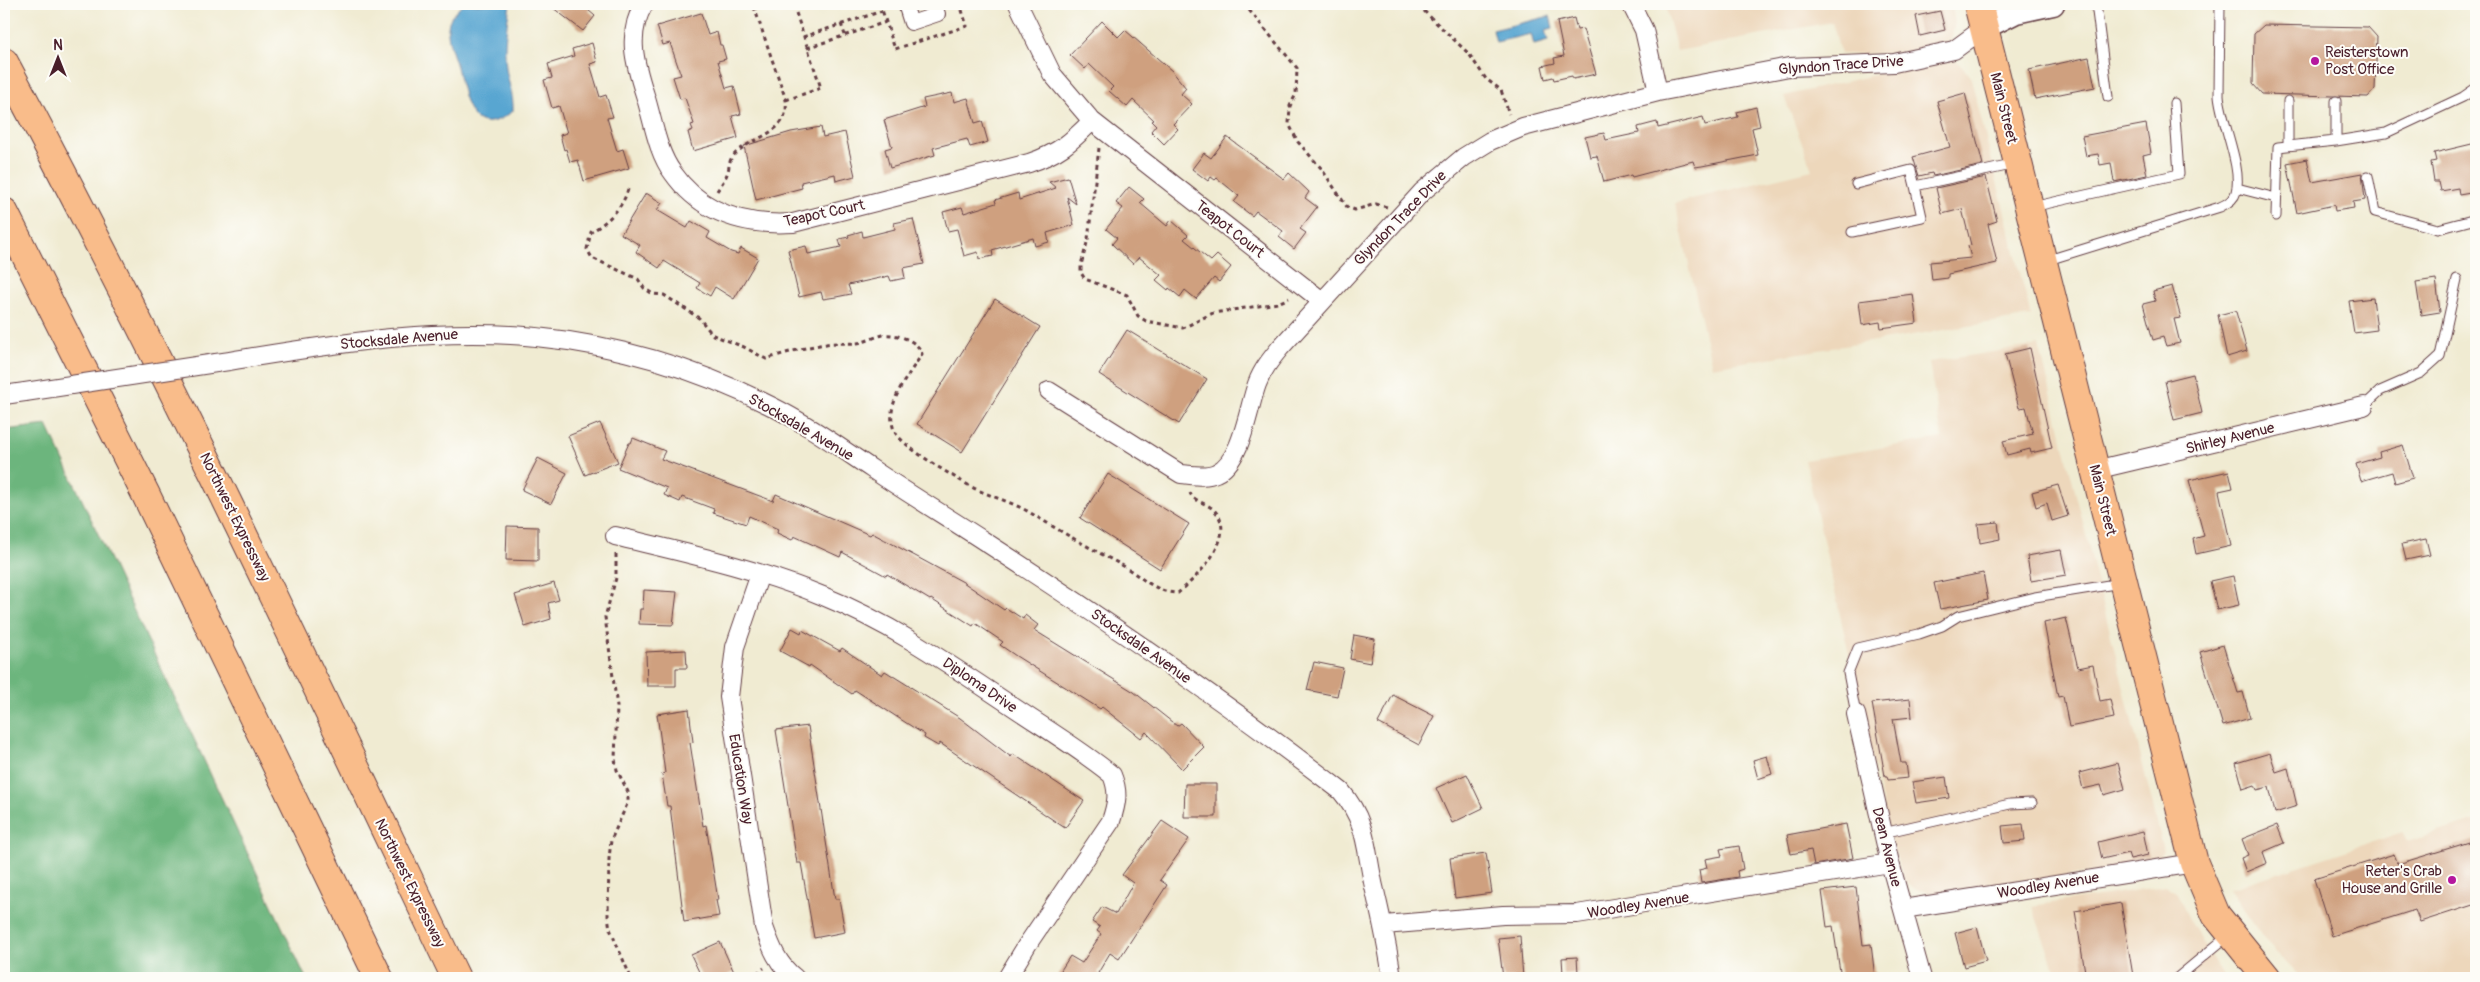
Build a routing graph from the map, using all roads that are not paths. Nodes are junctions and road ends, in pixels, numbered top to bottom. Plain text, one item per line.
1 (644, 4) edge
2 (905, 4) edge
3 (934, 4) edge
4 (1018, 4) edge
5 (1630, 4) edge
6 (2053, 4) edge
7 (2096, 4) edge
8 (2220, 4) edge
9 (1981, 16) edge
10 (4, 62) edge
11 (2476, 88) edge
12 (1658, 92) junction
13 (2108, 97) dead end
14 (2288, 101) dead end
15 (2336, 101) dead end
16 (2174, 103) dead end
17 (1098, 127) junction
18 (2336, 141) junction
19 (2288, 145) junction
20 (2018, 163) junction
21 (2368, 176) dead end
22 (1856, 184) dead end
23 (1915, 186) junction
24 (2237, 188) junction
25 (2276, 198) junction
26 (2029, 208) junction
27 (4, 212) edge
28 (2276, 216) dead end
29 (2476, 219) edge
30 (1852, 232) dead end
31 (2043, 261) junction
32 (2457, 278) dead end
33 (1322, 300) junction
34 (1049, 390) dead end
35 (4, 395) edge
36 (2364, 406) joint
37 (2095, 470) junction
38 (615, 536) road end
39 (760, 574) junction
40 (2124, 582) junction
41 (1856, 714) joint
42 (2032, 803) dead end
43 (1883, 833) junction
44 (1890, 863) junction
45 (2194, 863) junction
46 (1903, 909) junction
47 (1384, 925) junction
48 (2229, 934) junction
49 (379, 978) edge
50 (456, 978) edge
51 (795, 978) edge
52 (1007, 978) edge
53 (1392, 978) edge
54 (1922, 978) edge
55 (2179, 978) edge
56 (2267, 978) edge

1 - 17 street, Teapot Court
2 - 3 street
4 - 17 street, Teapot Court
5 - 12 street
6 - 9 street
7 - 13 lane
8 - 24 lane
9 - 12 street, Glyndon Trace Drive
9 - 20 main road, Main Street
10 - 50 main road, Northwest Expressway
11 - 18 lane
12 - 33 street, Glyndon Trace Drive
14 - 19 lane
15 - 18 lane
16 - 26 lane
17 - 33 street, Teapot Court
18 - 19 lane
19 - 25 lane
20 - 23 lane
20 - 26 main road, Main Street
21 - 29 lane
22 - 23 lane
23 - 30 lane
24 - 25 lane
24 - 31 lane
25 - 28 lane
26 - 31 main road, Main Street
27 - 49 main road
31 - 37 main road, Main Street
32 - 36 lane
33 - 34 street, Glyndon Trace Drive
35 - 47 street, Stocksdale Avenue, bridge
36 - 37 street, Shirley Avenue
37 - 40 main road, Main Street
38 - 39 street, Diploma Drive
39 - 51 street, Education Way
39 - 52 street, Diploma Drive
40 - 41 lane
40 - 45 main road, Main Street
41 - 43 street, Dean Avenue
42 - 43 lane
43 - 44 street, Dean Avenue
44 - 46 street, Dean Avenue
44 - 47 street, Woodley Avenue
45 - 46 street, Woodley Avenue
45 - 48 main road, Main Street
46 - 54 street, Dean Avenue
47 - 53 street, Stocksdale Avenue
48 - 55 lane
48 - 56 main road, Main Street

